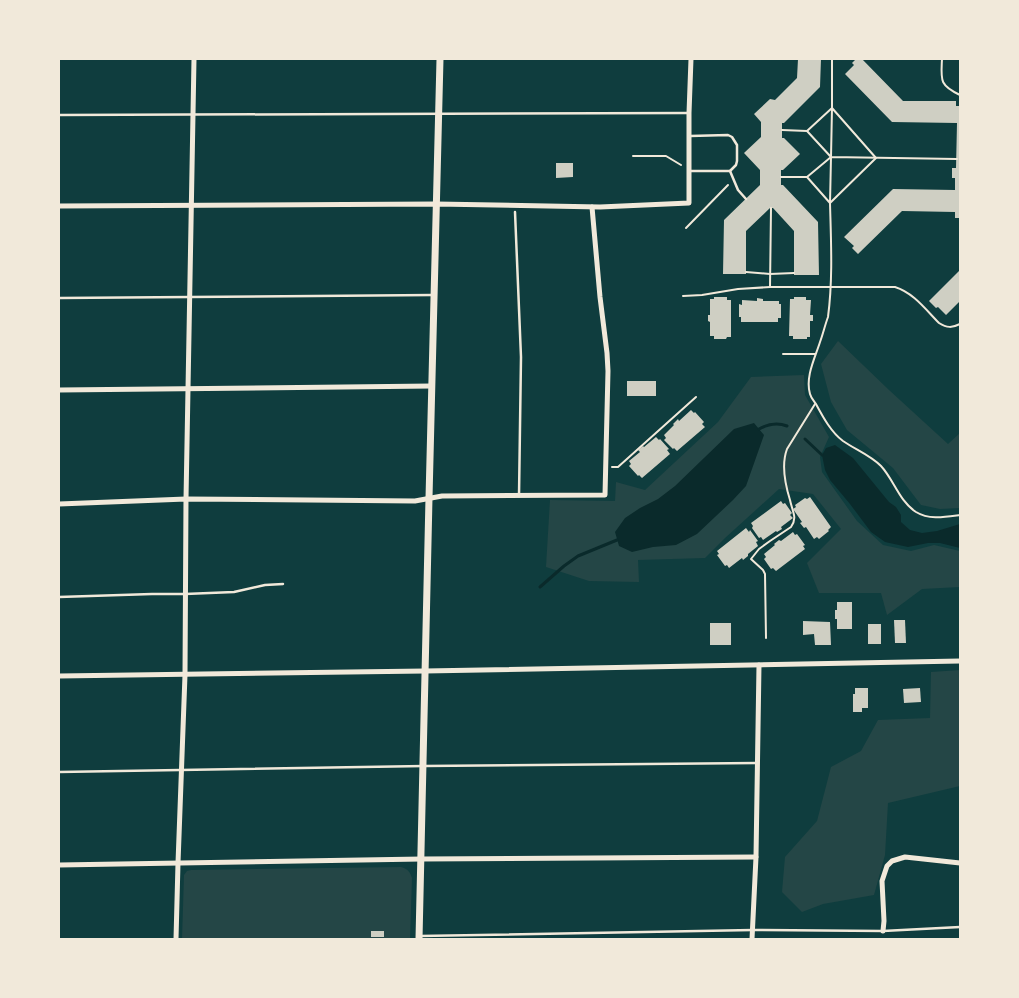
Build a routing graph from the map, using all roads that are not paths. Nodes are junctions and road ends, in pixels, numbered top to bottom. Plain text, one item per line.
1 (194, 59) edge
2 (440, 59) edge
3 (691, 59) edge
4 (689, 112) junction
5 (439, 113) junction
6 (193, 114) junction
7 (59, 115) edge
8 (689, 136) junction
9 (689, 170) junction
10 (730, 171) junction
11 (746, 199) dead end
12 (436, 204) junction
13 (59, 206) edge
14 (191, 206) junction
15 (592, 207) junction
16 (515, 212) dead end
17 (434, 294) junction
18 (189, 297) junction
19 (59, 298) edge
20 (432, 386) junction
21 (188, 389) junction
22 (59, 390) edge
23 (519, 496) junction
24 (428, 498) junction
25 (186, 499) junction
26 (59, 504) edge
27 (283, 584) dead end
28 (185, 594) junction
29 (59, 597) edge
30 (960, 661) edge
31 (758, 665) junction
32 (425, 671) junction
33 (185, 675) junction
34 (59, 676) edge
35 (757, 763) junction
36 (424, 766) junction
37 (181, 770) junction
38 (59, 772) edge
39 (756, 857) junction
40 (422, 859) junction
41 (178, 863) junction
42 (960, 863) edge
43 (59, 865) edge
44 (960, 927) edge
45 (753, 930) junction
46 (883, 931) junction
47 (420, 937) edge
48 (176, 939) edge
49 (752, 939) edge

1 - 6 street
2 - 5 street
3 - 4 street
4 - 5 lane
4 - 8 street
5 - 6 lane
5 - 12 street
6 - 7 lane
6 - 14 street
8 - 9 street
8 - 10 lane
9 - 10 lane
9 - 15 street
10 - 11 lane
12 - 14 street
12 - 15 street
12 - 17 street
13 - 14 street
14 - 18 street
15 - 23 street
16 - 23 lane
17 - 18 lane
17 - 20 street
18 - 19 lane
18 - 21 street
20 - 21 street
20 - 24 street
21 - 22 street
21 - 25 street
23 - 24 street
24 - 25 street
24 - 32 street
25 - 26 street
25 - 28 street
27 - 28 lane
28 - 29 lane
28 - 33 street
30 - 31 street
31 - 32 street
31 - 35 street
32 - 33 street
32 - 36 street
33 - 34 street
33 - 37 street
35 - 36 lane
35 - 39 street
36 - 37 lane
36 - 40 street
37 - 38 lane
37 - 41 street
39 - 40 street
39 - 45 street
40 - 41 street
40 - 47 street
41 - 43 street
41 - 48 street
42 - 46 street
44 - 46 lane
45 - 46 lane
45 - 47 lane
45 - 49 street

